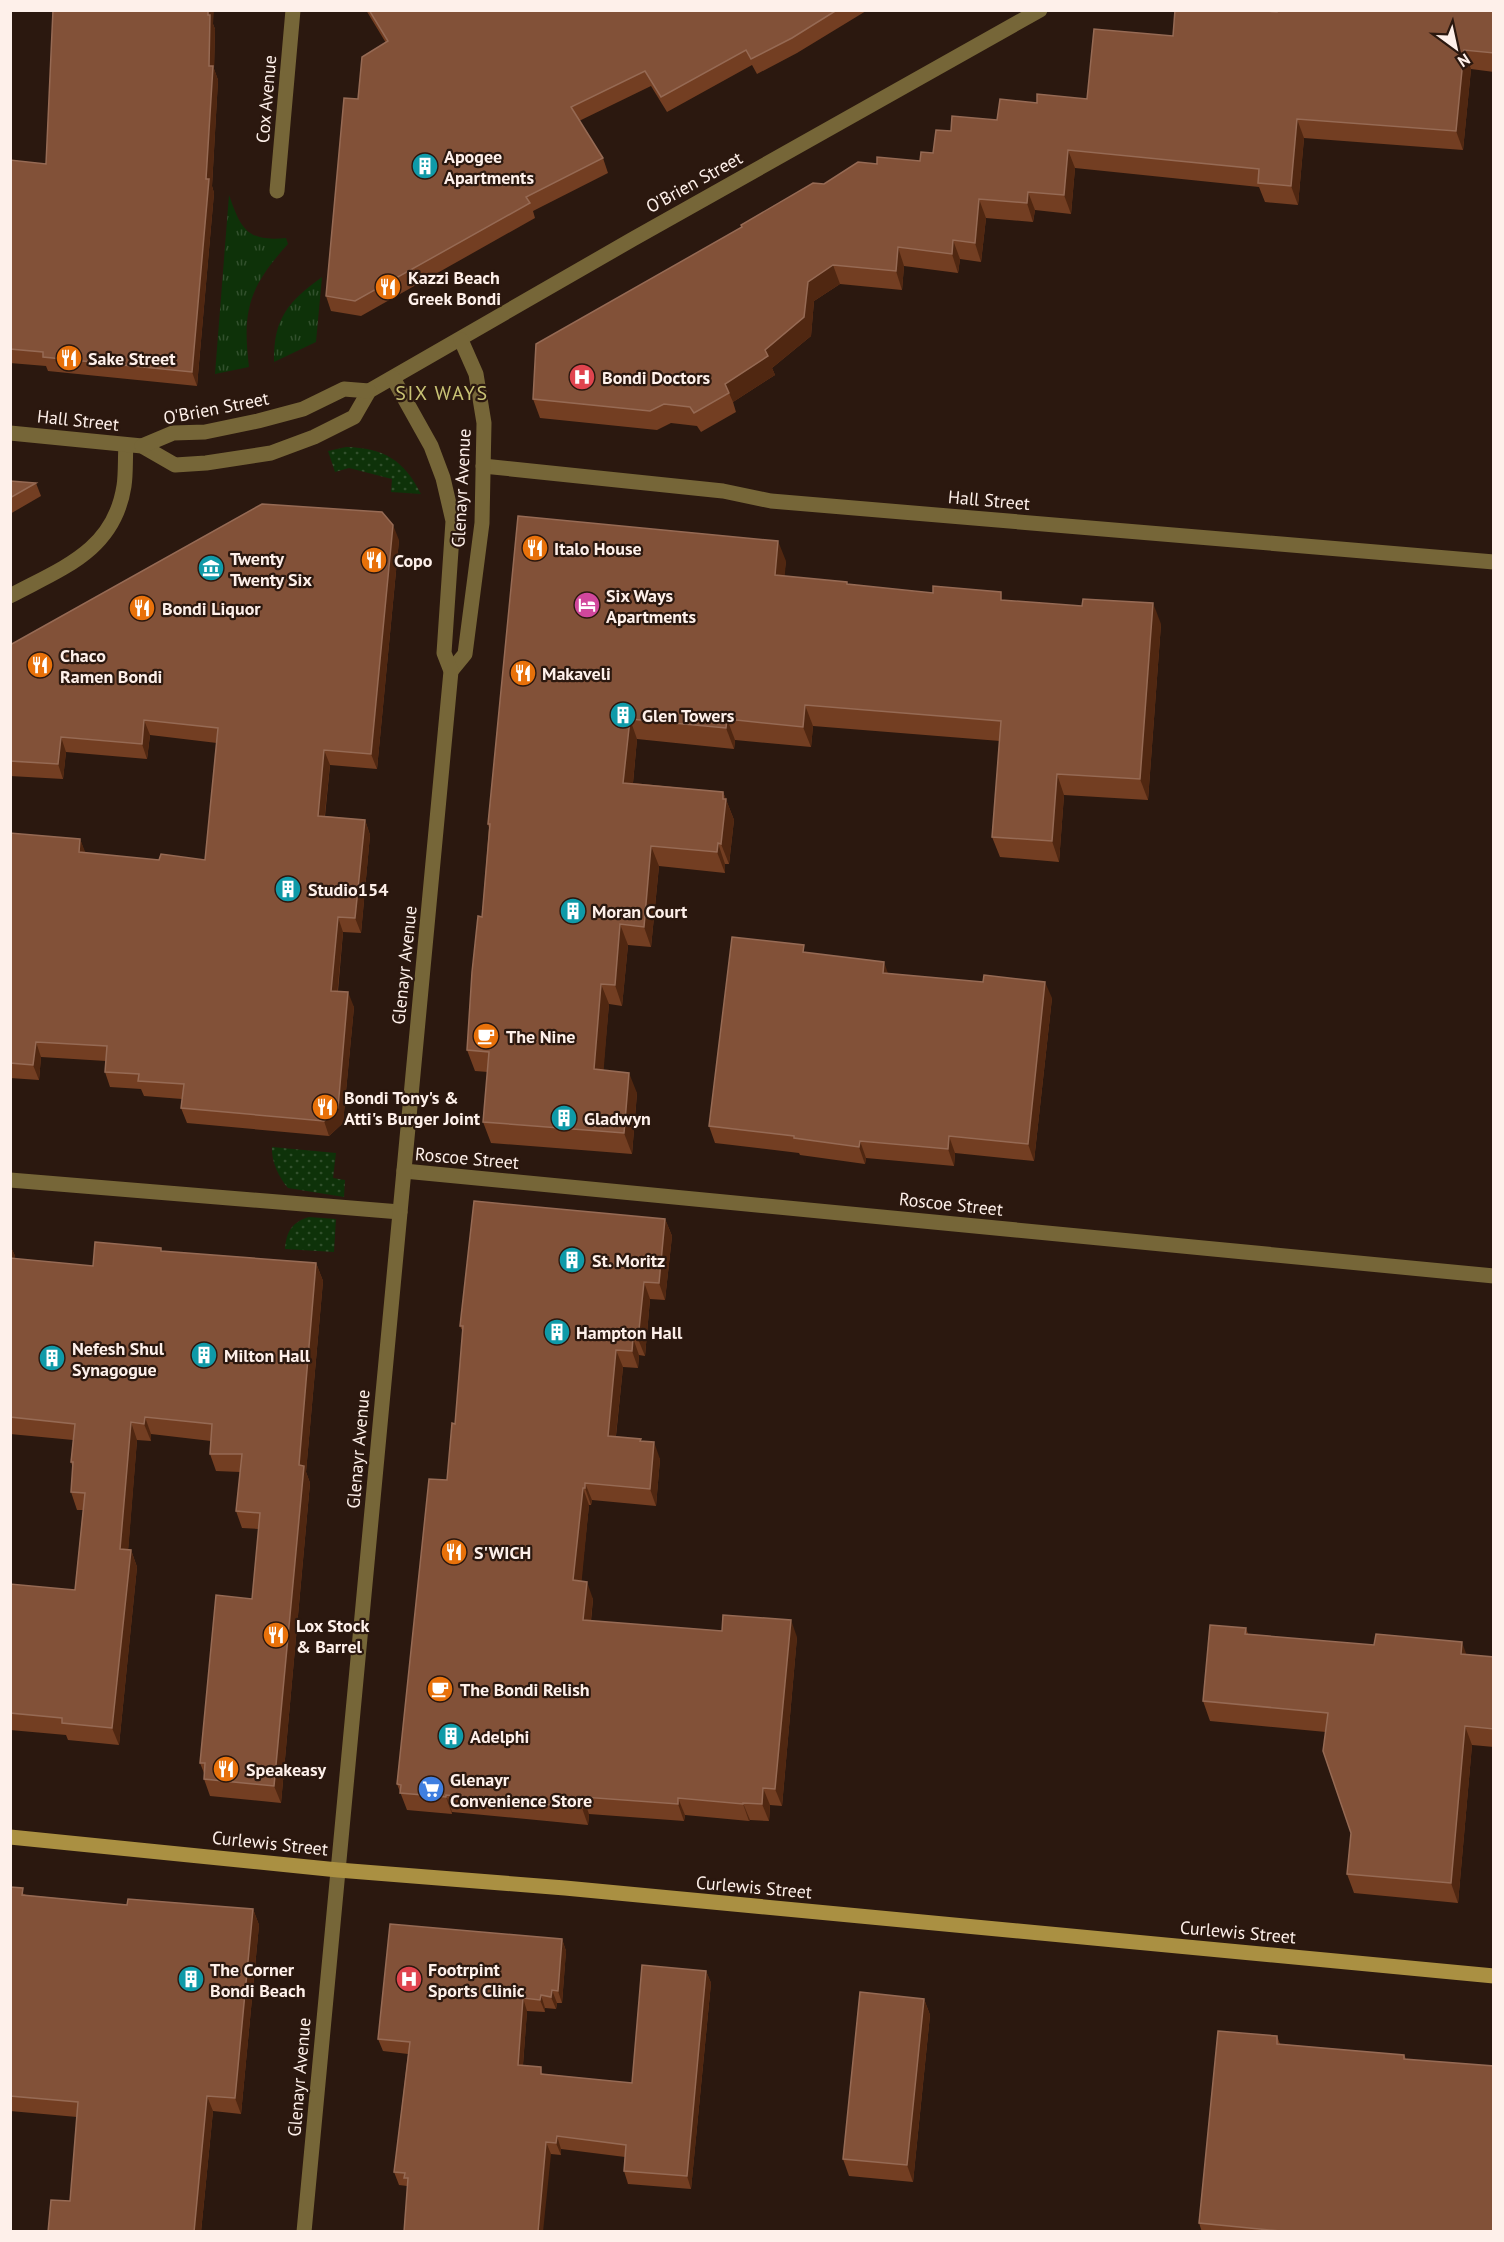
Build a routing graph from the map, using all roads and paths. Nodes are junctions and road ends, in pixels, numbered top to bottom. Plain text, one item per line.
1 (293, 10) edge
2 (1040, 10) edge
3 (277, 192) dead end
4 (461, 340) junction
5 (393, 378) junction
6 (369, 391) junction
7 (10, 434) edge
8 (126, 445) junction
9 (142, 446) junction
10 (483, 465) junction
11 (1494, 562) edge
12 (10, 596) edge
13 (451, 671) junction
14 (404, 1172) junction
15 (10, 1180) edge
16 (400, 1212) junction
17 (1494, 1276) edge
18 (10, 1837) edge
19 (338, 1870) junction
20 (1494, 1976) edge
21 (304, 2232) edge

1 - 3 street, Cox Avenue
2 - 4 street, O'Brien Street
4 - 5 street, O'Brien Street
4 - 10 street, Glenayr Avenue
5 - 6 street, O'Brien Street
5 - 13 street, Glenayr Avenue
6 - 9 street, O'Brien Street
6 - 9 street
7 - 8 street, Hall Street
8 - 9 street, Hall Street
8 - 12 street
10 - 11 street, Hall Street
10 - 13 street, Glenayr Avenue
13 - 14 street, Glenayr Avenue
14 - 16 street, Glenayr Avenue
14 - 17 street, Roscoe Street
15 - 16 street
16 - 19 street, Glenayr Avenue
18 - 19 main road, Curlewis Street
19 - 20 main road, Curlewis Street
19 - 21 street, Glenayr Avenue

